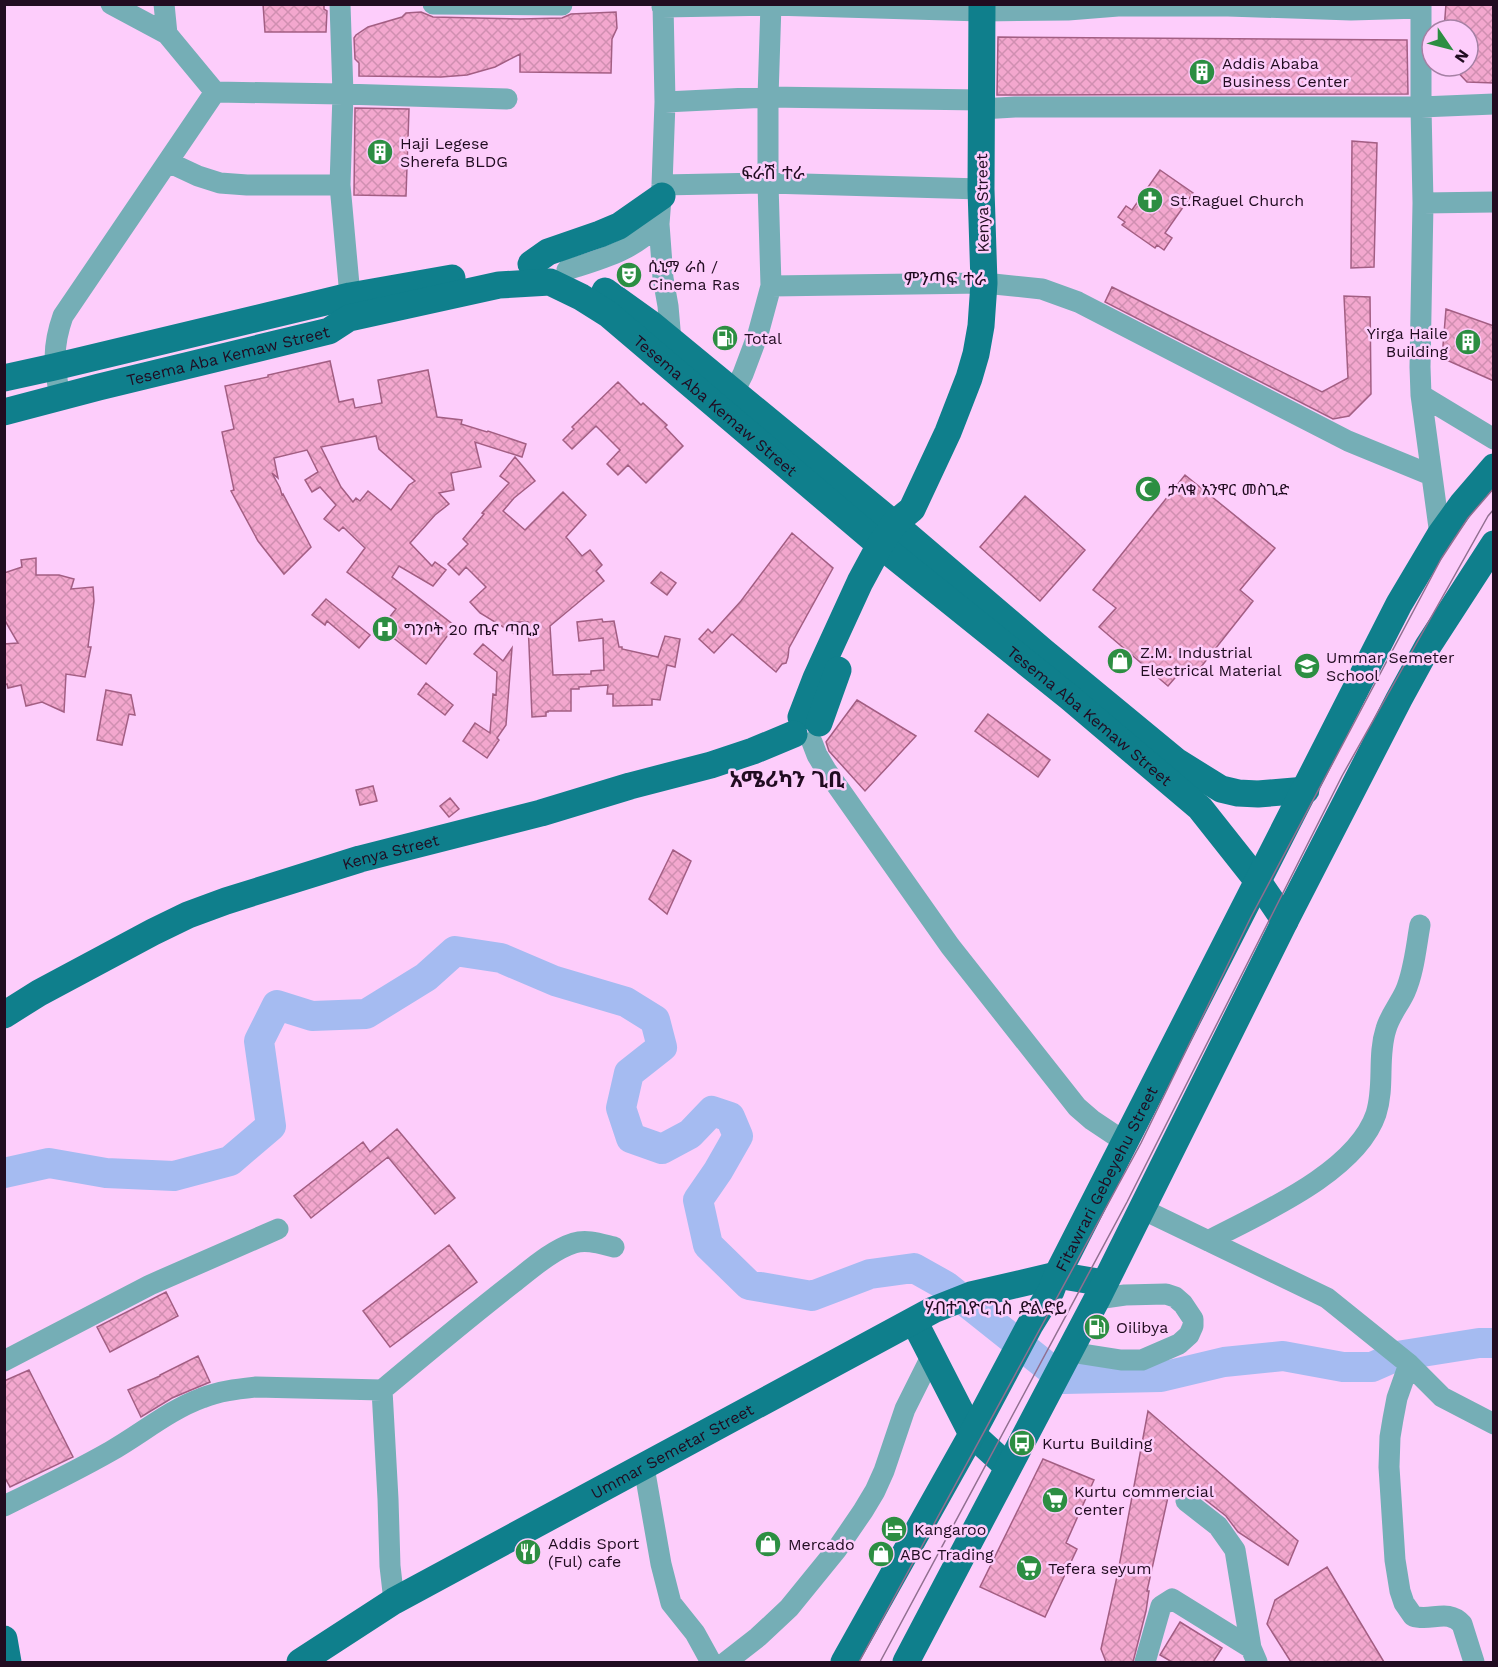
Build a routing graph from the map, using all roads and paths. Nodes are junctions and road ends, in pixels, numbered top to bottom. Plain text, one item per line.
1 (111, 4) edge
2 (164, 4) edge
3 (340, 4) edge
4 (432, 4) edge
5 (562, 5) edge
6 (771, 5) edge
7 (1228, 5) edge
8 (662, 6) edge
9 (838, 6) edge
10 (1421, 6) edge
11 (1068, 7) edge
12 (982, 8) edge
13 (167, 34) junction
14 (215, 92) junction
15 (343, 94) junction
16 (768, 97) junction
17 (507, 99) dead end
18 (665, 102) junction
19 (1494, 104) edge
20 (981, 105) junction
21 (1420, 107) junction
22 (168, 162) junction
23 (768, 183) junction
24 (340, 185) junction
25 (981, 189) junction
26 (662, 191) junction
27 (1423, 202) junction
28 (1494, 202) edge
29 (659, 224) junction
30 (549, 272) junction
31 (984, 283) junction
32 (771, 286) junction
33 (349, 307) junction
34 (671, 341) junction
35 (54, 367) junction
36 (4, 378) edge
37 (1421, 395) junction
38 (60, 397) junction
39 (727, 401) junction
40 (4, 412) edge
41 (1494, 439) edge
42 (1494, 467) edge
43 (1431, 475) junction
44 (896, 533) junction
45 (1440, 535) junction
46 (1494, 544) edge
47 (807, 729) junction
48 (1306, 789) junction
49 (1257, 880) junction
50 (1285, 921) junction
51 (1420, 925) dead end
52 (1214, 966) junction
53 (1256, 981) junction
54 (4, 1015) edge
55 (1125, 1142) junction
56 (1142, 1209) junction
57 (278, 1229) dead end
58 (1208, 1241) junction
59 (614, 1247) dead end
60 (1057, 1275) junction
61 (1100, 1291) junction
62 (923, 1315) junction
63 (932, 1355) junction
64 (1067, 1356) junction
65 (4, 1361) edge
66 (1409, 1364) junction
67 (382, 1390) junction
68 (1494, 1425) edge
69 (972, 1434) junction
70 (644, 1467) junction
71 (1008, 1467) junction
72 (1186, 1501) dead end
73 (4, 1506) edge
74 (394, 1601) junction
75 (4, 1639) edge
76 (1254, 1658) edge
77 (8, 1662) edge
78 (300, 1662) edge
79 (711, 1662) edge
80 (726, 1662) edge
81 (844, 1662) edge
82 (906, 1662) edge
83 (1145, 1662) edge
84 (1474, 1662) edge

1 - 13 street
2 - 13 street
3 - 15 street
4 - 5 street
6 - 8 street
6 - 9 street
6 - 16 street
7 - 10 street
7 - 11 street
8 - 18 street
9 - 12 street
10 - 21 street
11 - 12 street
12 - 20 main road, Kenya Street
13 - 14 street
14 - 15 street
14 - 22 street
15 - 17 street
15 - 24 street
16 - 18 street
16 - 20 street
16 - 23 street
18 - 26 street
19 - 21 street
20 - 21 street
20 - 25 main road, Kenya Street
21 - 27 street
22 - 24 street
22 - 35 street
23 - 25 street
23 - 26 street
23 - 32 street
24 - 33 street
25 - 31 main road, Kenya Street
26 - 29 street
26 - 30 main road
27 - 28 street
27 - 37 street
29 - 30 street
29 - 34 street
30 - 33 main road, Tesema Aba Kemaw Street
30 - 34 main road, Tesema Aba Kemaw Street
30 - 39 main road, Tesema Aba Kemaw Street
31 - 32 street
31 - 43 street
31 - 44 main road, Kenya Street
32 - 39 street
33 - 35 main road, Tesema Aba Kemaw Street
33 - 38 main road, Tesema Aba Kemaw Street
34 - 39 main road, Tesema Aba Kemaw Street
35 - 36 main road, Tesema Aba Kemaw Street
35 - 38 street
37 - 41 street
37 - 43 street
38 - 40 main road, Tesema Aba Kemaw Street
39 - 44 main road, Tesema Aba Kemaw Street
42 - 45 main road, Fitawrari Gebeyehu Street
43 - 45 street
44 - 47 main road, Kenya Street
44 - 48 main road, Tesema Aba Kemaw Street
44 - 49 main road, Tesema Aba Kemaw Street
45 - 48 main road, Fitawrari Gebeyehu Street
46 - 50 main road
47 - 54 main road, Kenya Street
47 - 55 street
48 - 49 main road, Fitawrari Gebeyehu Street
49 - 50 main road, Tesema Aba Kemaw Street
49 - 52 main road, Fitawrari Gebeyehu Street
50 - 53 main road
51 - 58 street
52 - 53 main road
52 - 55 main road, Fitawrari Gebeyehu Street
53 - 56 main road
55 - 60 main road, Fitawrari Gebeyehu Street
56 - 58 street
56 - 61 main road
57 - 65 street
58 - 66 street
59 - 67 street
60 - 61 main road
60 - 62 main road, Ummar Semetar Street
60 - 69 main road, Fitawrari Gebeyehu Street
61 - 64 main road
61 - 64 street
62 - 63 main road
62 - 70 main road, Ummar Semetar Street
63 - 69 main road
63 - 80 street
64 - 71 main road
66 - 68 street
66 - 84 street
67 - 73 street
67 - 74 street
69 - 71 main road
69 - 81 main road, Fitawrari Gebeyehu Street
70 - 74 main road, Ummar Semetar Street
70 - 79 street
71 - 82 main road
72 - 76 street
74 - 78 main road, Ummar Semetar Street
75 - 77 main road
76 - 83 street

